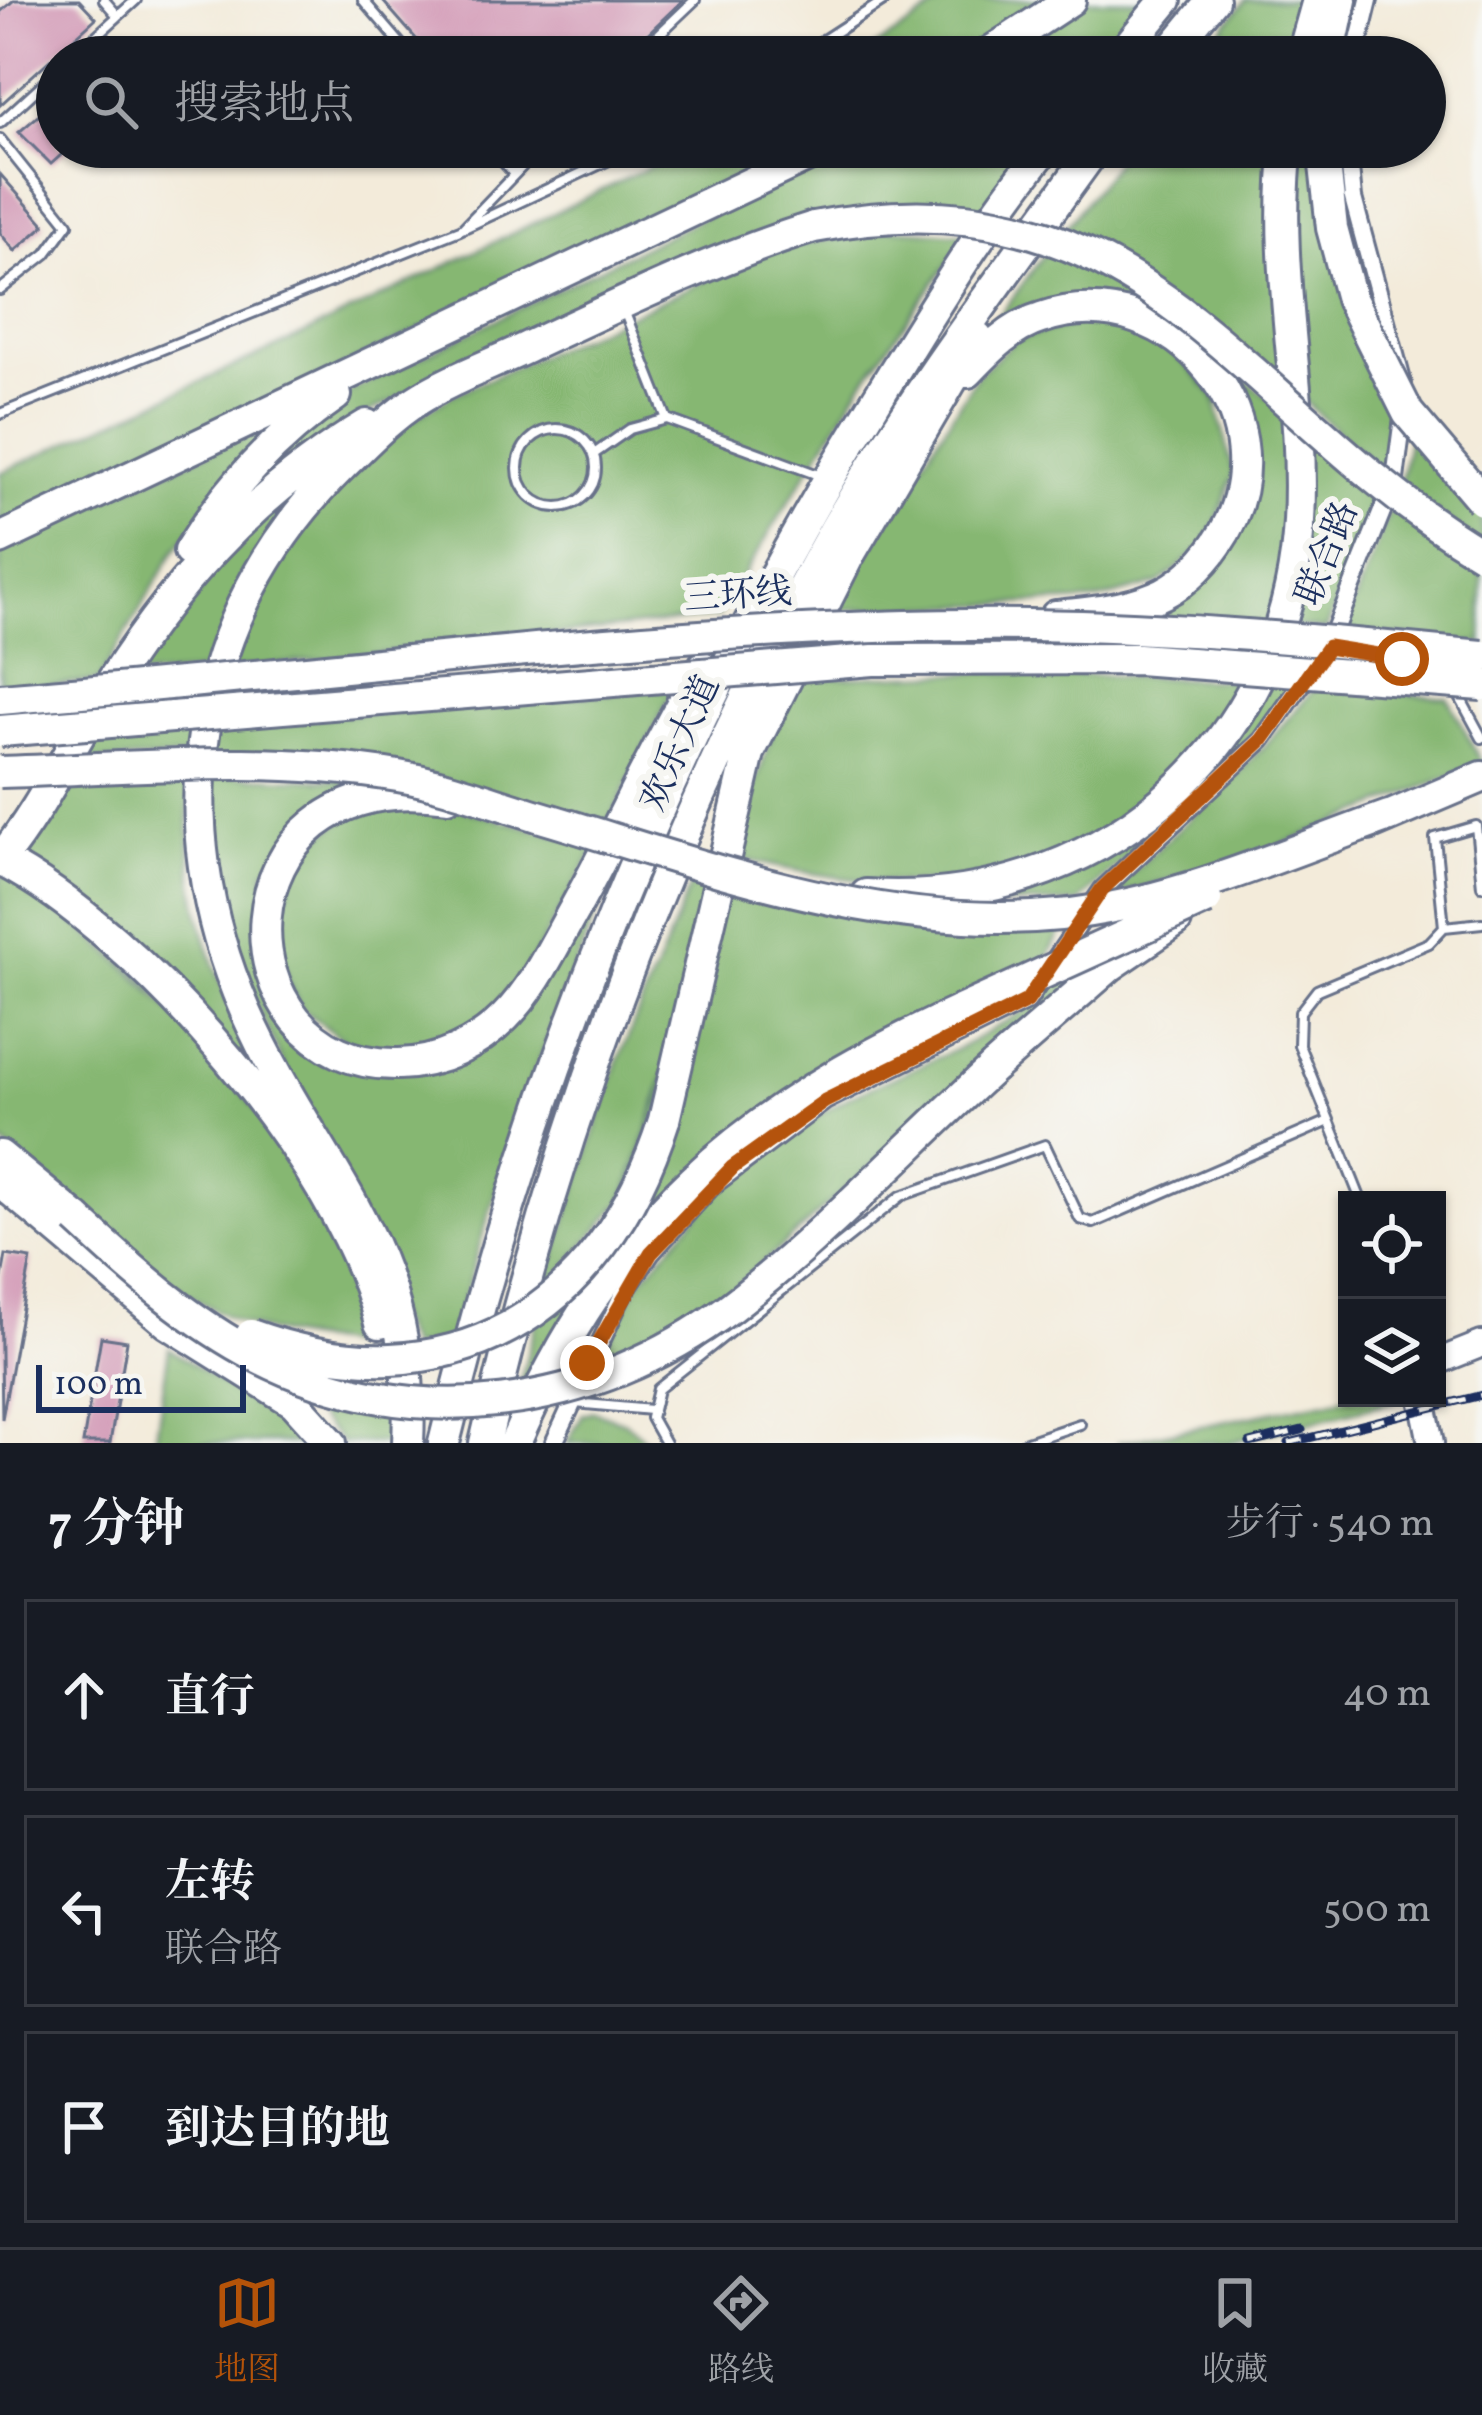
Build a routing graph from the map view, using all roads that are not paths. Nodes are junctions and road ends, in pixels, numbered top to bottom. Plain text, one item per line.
1 (104, 0) edge
2 (136, 0) edge
3 (363, 0) edge
4 (695, 0) edge
5 (885, 0) edge
6 (1070, 0) edge
7 (1166, 0) edge
8 (1213, 0) edge
9 (1318, 0) edge
10 (1341, 0) edge
11 (1369, 0) edge
12 (118, 16) junction
13 (96, 36) edge
14 (394, 36) edge
15 (657, 36) edge
16 (829, 36) edge
17 (1015, 36) edge
18 (1136, 36) edge
19 (1183, 36) edge
20 (1308, 36) edge
21 (1333, 36) edge
22 (1360, 36) edge
23 (36, 90) edge
24 (0, 123) edge
25 (0, 139) edge
26 (509, 168) edge
27 (520, 168) edge
28 (592, 168) edge
29 (784, 168) edge
30 (1031, 168) edge
31 (1081, 168) edge
32 (1286, 168) edge
33 (1325, 168) edge
34 (1350, 168) edge
35 (514, 174) junction
36 (460, 230) junction
37 (1015, 260) junction
38 (0, 290) edge
39 (622, 302) junction
40 (390, 358) junction
41 (415, 401) junction
42 (935, 411) junction
43 (0, 414) edge
44 (667, 419) junction
45 (594, 454) junction
46 (828, 479) junction
47 (1482, 500) edge
48 (0, 539) edge
49 (784, 549) junction
50 (1482, 554) edge
51 (967, 625) junction
52 (136, 645) junction
53 (1328, 647) junction
54 (1482, 656) edge
55 (1482, 685) edge
56 (0, 699) edge
57 (0, 730) edge
58 (1482, 738) edge
59 (748, 753) junction
60 (0, 772) edge
61 (1482, 777) edge
62 (496, 803) junction
63 (1389, 816) junction
64 (0, 860) edge
65 (736, 873) junction
66 (1482, 886) edge
67 (1211, 896) junction
68 (655, 905) junction
69 (1482, 923) edge
70 (1444, 927) junction
71 (1329, 1121) junction
72 (0, 1156) edge
73 (0, 1181) edge
74 (1357, 1191) edge
75 (77, 1220) junction
76 (1482, 1344) edge
77 (1446, 1358) edge
78 (570, 1403) junction
79 (1424, 1407) edge
80 (651, 1410) junction
81 (1081, 1424) dead end
82 (331, 1443) edge
83 (397, 1443) edge
84 (408, 1443) edge
85 (444, 1443) edge
86 (485, 1443) edge
87 (515, 1443) edge
88 (554, 1443) edge
89 (665, 1443) edge
90 (1024, 1443) edge
91 (1431, 1443) edge

1 - 12 lane
2 - 12 lane
3 - 14 lane
4 - 15 lane
5 - 16 lane
6 - 17 highway
7 - 18 highway
8 - 19 highway
9 - 20 highway
10 - 21 highway
11 - 22 street
12 - 13 lane
23 - 24 lane
25 - 38 lane
26 - 35 lane
27 - 35 lane
28 - 36 lane
29 - 40 highway
30 - 46 highway, 欢乐大道
31 - 37 highway, 欢乐大道
32 - 65 highway, bridge
33 - 47 highway, bridge
34 - 53 street, 联合路
35 - 36 lane
36 - 43 lane
37 - 42 highway
37 - 68 highway, 欢乐大道
39 - 41 highway
39 - 44 lane
39 - 50 highway, bridge
40 - 48 highway
40 - 52 highway
41 - 52 highway
41 - 84 highway
42 - 51 highway, bridge
42 - 59 highway
44 - 45 lane
44 - 46 lane
45 - 45 lane
46 - 49 highway, 欢乐大道
49 - 62 highway, bridge
49 - 85 highway, 欢乐大道
51 - 54 highway, 三环线, bridge
51 - 56 highway, 三环线, bridge
52 - 64 highway
53 - 58 lane
53 - 78 street, 联合路
55 - 57 highway, 三环线, bridge
59 - 68 highway
59 - 75 highway, bridge
60 - 62 highway, bridge
61 - 63 highway
62 - 65 highway, bridge
63 - 65 highway, bridge
63 - 67 highway, bridge
64 - 83 highway
66 - 70 lane
67 - 75 highway, bridge
67 - 87 highway, bridge
68 - 86 highway, 欢乐大道
69 - 70 lane
70 - 71 lane
71 - 74 lane
71 - 80 lane
72 - 75 highway
73 - 82 highway
76 - 77 street
78 - 80 lane
78 - 88 street, 联合路
79 - 91 street
80 - 89 lane
81 - 90 lane

